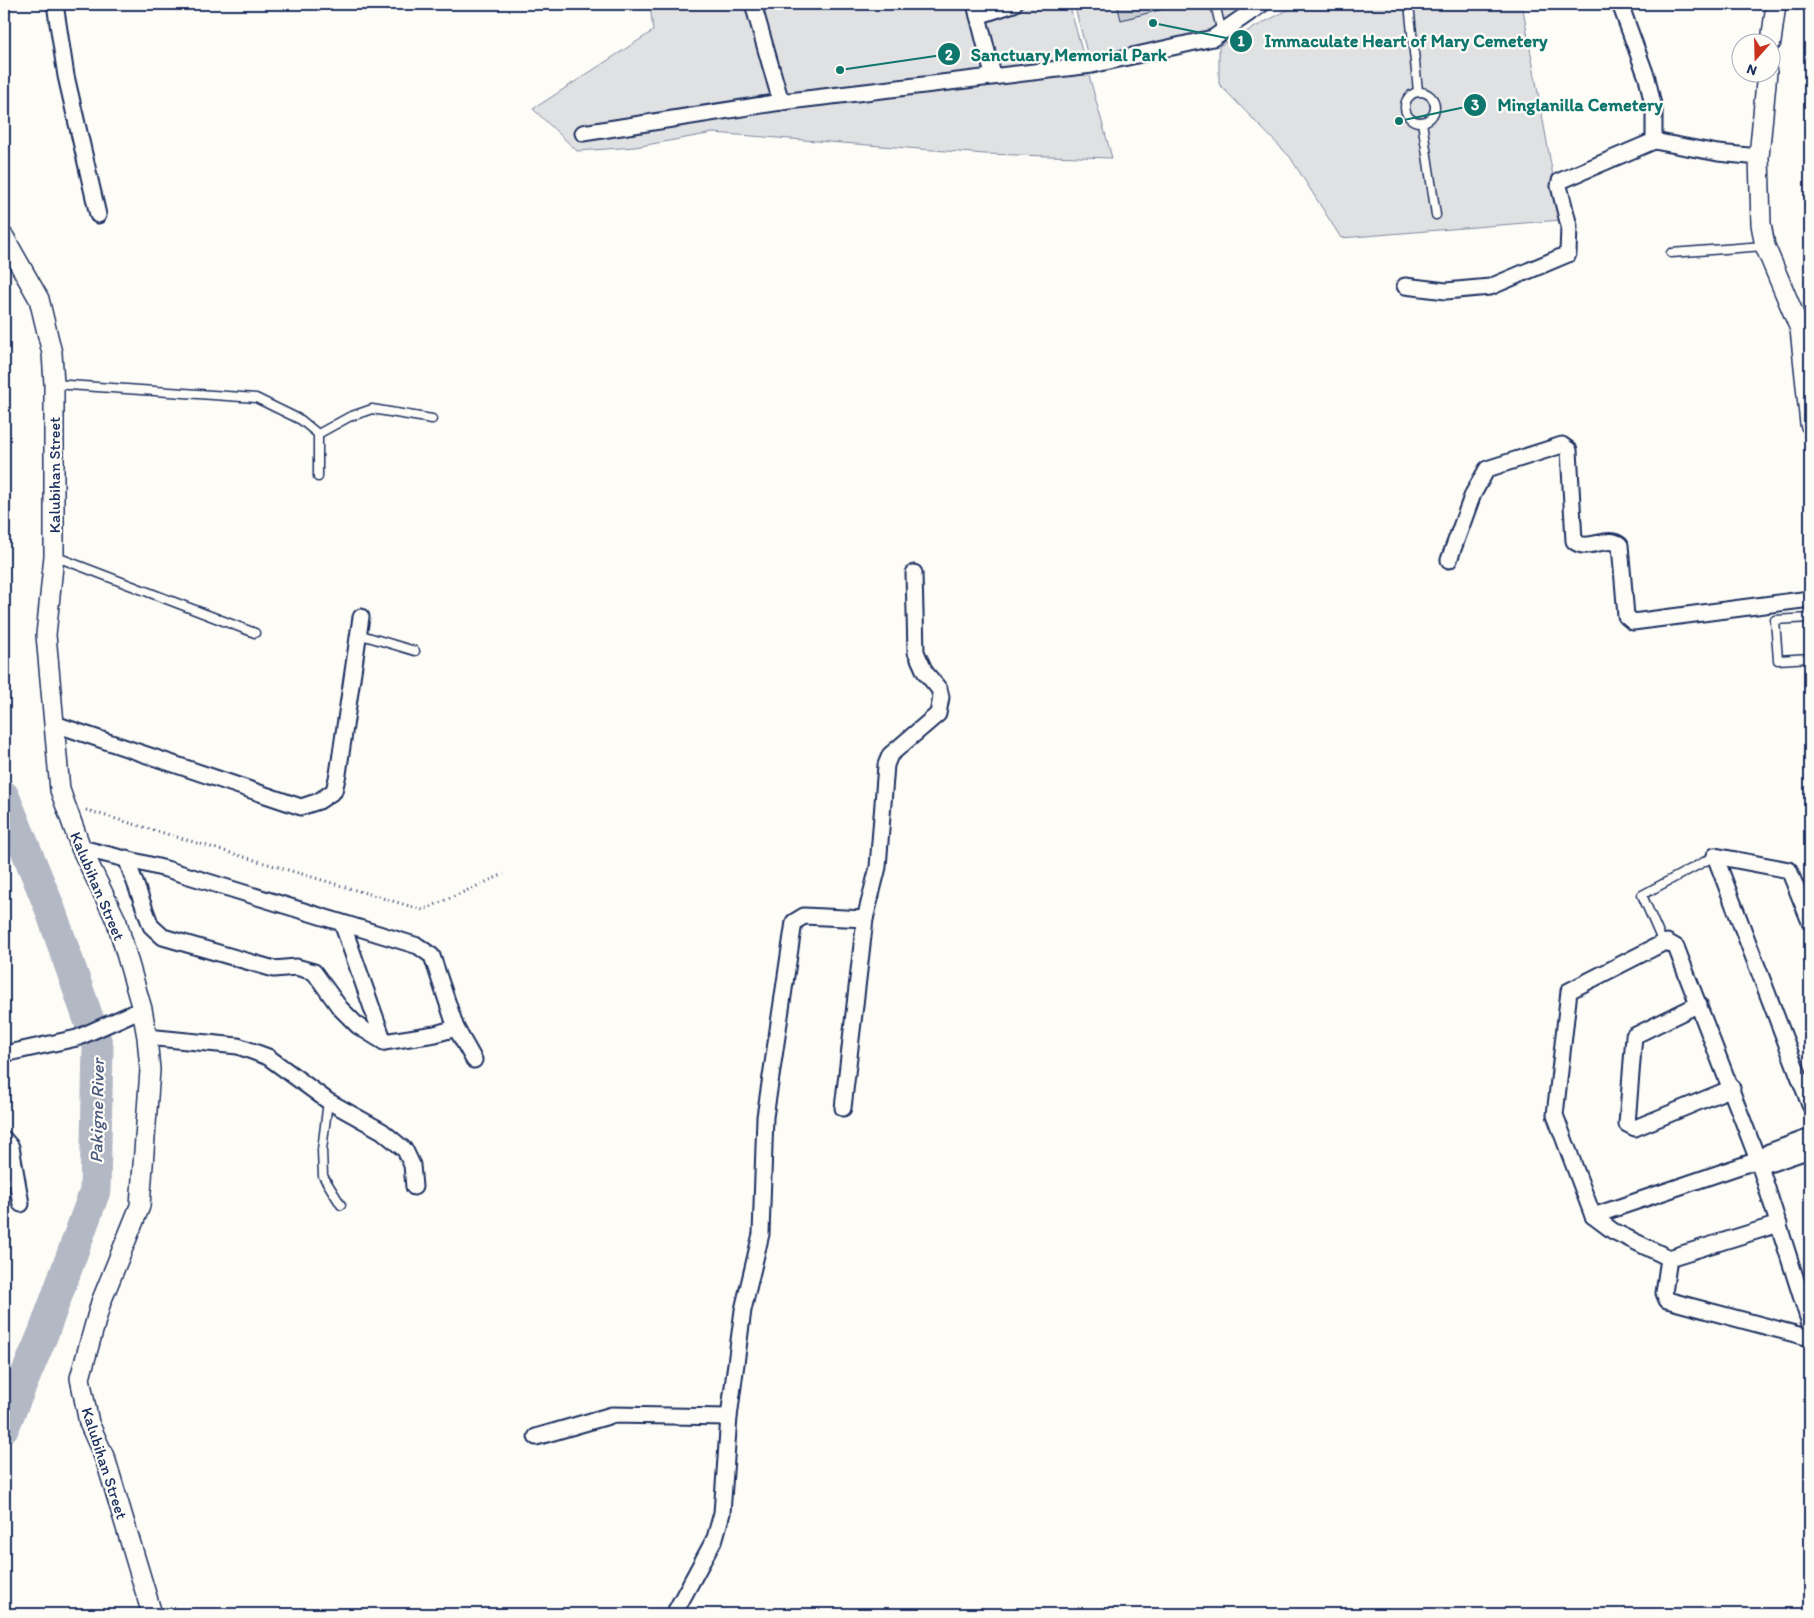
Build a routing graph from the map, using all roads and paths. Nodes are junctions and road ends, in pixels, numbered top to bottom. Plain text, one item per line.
1 (55, 4) edge
2 (753, 4) edge
3 (1014, 4) edge
4 (1215, 4) edge
5 (1262, 4) edge
6 (1409, 4) edge
7 (1620, 4) edge
8 (1776, 4) edge
9 (976, 10) edge
10 (1222, 32) junction
11 (1772, 32) edge
12 (994, 75) junction
13 (1766, 82) edge
14 (1418, 92) junction
15 (781, 102) junction
16 (1422, 122) junction
17 (582, 133) dead end
18 (1654, 141) junction
19 (1759, 157) junction
20 (98, 215) dead end
21 (1436, 215) dead end
22 (4, 237) edge
23 (1765, 246) junction
24 (1671, 253) dead end
25 (1405, 286) dead end
26 (54, 384) junction
27 (432, 419) dead end
28 (1810, 424) edge
29 (318, 434) junction
30 (318, 477) dead end
31 (54, 556) junction
32 (1449, 560) dead end
33 (914, 573) dead end
34 (1805, 600) edge
35 (361, 617) dead end
36 (1801, 618) junction
37 (1810, 618) edge
38 (255, 633) dead end
39 (358, 634) junction
40 (414, 651) dead end
41 (1810, 658) edge
42 (55, 724) junction
43 (65, 804) junction
44 (81, 848) junction
45 (1715, 856) junction
46 (126, 858) junction
47 (504, 874) dead end
48 (865, 919) junction
49 (1810, 922) edge
50 (342, 923) junction
51 (1663, 944) junction
52 (1699, 1004) junction
53 (142, 1009) junction
54 (456, 1028) junction
55 (147, 1037) junction
56 (384, 1042) junction
57 (4, 1054) edge
58 (474, 1060) dead end
59 (1732, 1088) junction
60 (328, 1101) junction
61 (1810, 1105) edge
62 (843, 1108) dead end
63 (1810, 1138) edge
64 (4, 1139) edge
65 (1810, 1150) edge
66 (1758, 1160) junction
67 (414, 1187) dead end
68 (21, 1204) dead end
69 (341, 1205) dead end
70 (1593, 1216) junction
71 (1779, 1224) junction
72 (1670, 1258) junction
73 (1810, 1324) edge
74 (1810, 1338) edge
75 (729, 1417) junction
76 (536, 1437) dead end
77 (152, 1614) edge
78 (674, 1614) edge

1 - 20 street
2 - 15 street
3 - 9 street
4 - 10 lane
5 - 10 street
6 - 14 lane
7 - 18 street
8 - 11 street
9 - 12 street
10 - 12 street
12 - 15 street
13 - 19 street
14 - 16 lane
14 - 16 lane
15 - 17 street
16 - 21 lane
18 - 19 street
18 - 25 street
19 - 23 street
22 - 26 street, Kalubihan Street
23 - 24 lane
23 - 28 street
26 - 29 lane
26 - 31 street, Kalubihan Street
27 - 29 lane
29 - 30 lane
31 - 38 lane
31 - 42 street, Kalubihan Street
32 - 34 street
33 - 48 street
34 - 36 lane
35 - 39 street
36 - 37 lane
36 - 41 lane
39 - 40 lane
39 - 42 street
42 - 43 street, Kalubihan Street
43 - 44 street, Kalubihan Street
43 - 47 path
44 - 46 street
44 - 53 street, Kalubihan Street
45 - 49 street
45 - 51 lane
45 - 61 street
46 - 50 street
46 - 56 street
48 - 62 street
48 - 75 street
50 - 54 street
50 - 56 street
51 - 52 street
51 - 70 street
52 - 59 street
52 - 59 street
53 - 55 street, Kalubihan Street
53 - 57 street
54 - 56 street
54 - 58 street
55 - 60 street
55 - 77 street, Kalubihan Street
59 - 66 street
60 - 67 street
60 - 69 lane
63 - 66 street
64 - 68 street
65 - 66 street
66 - 70 street
66 - 71 street
70 - 72 street
71 - 72 street
71 - 73 street
72 - 74 street
75 - 76 street
75 - 78 street

